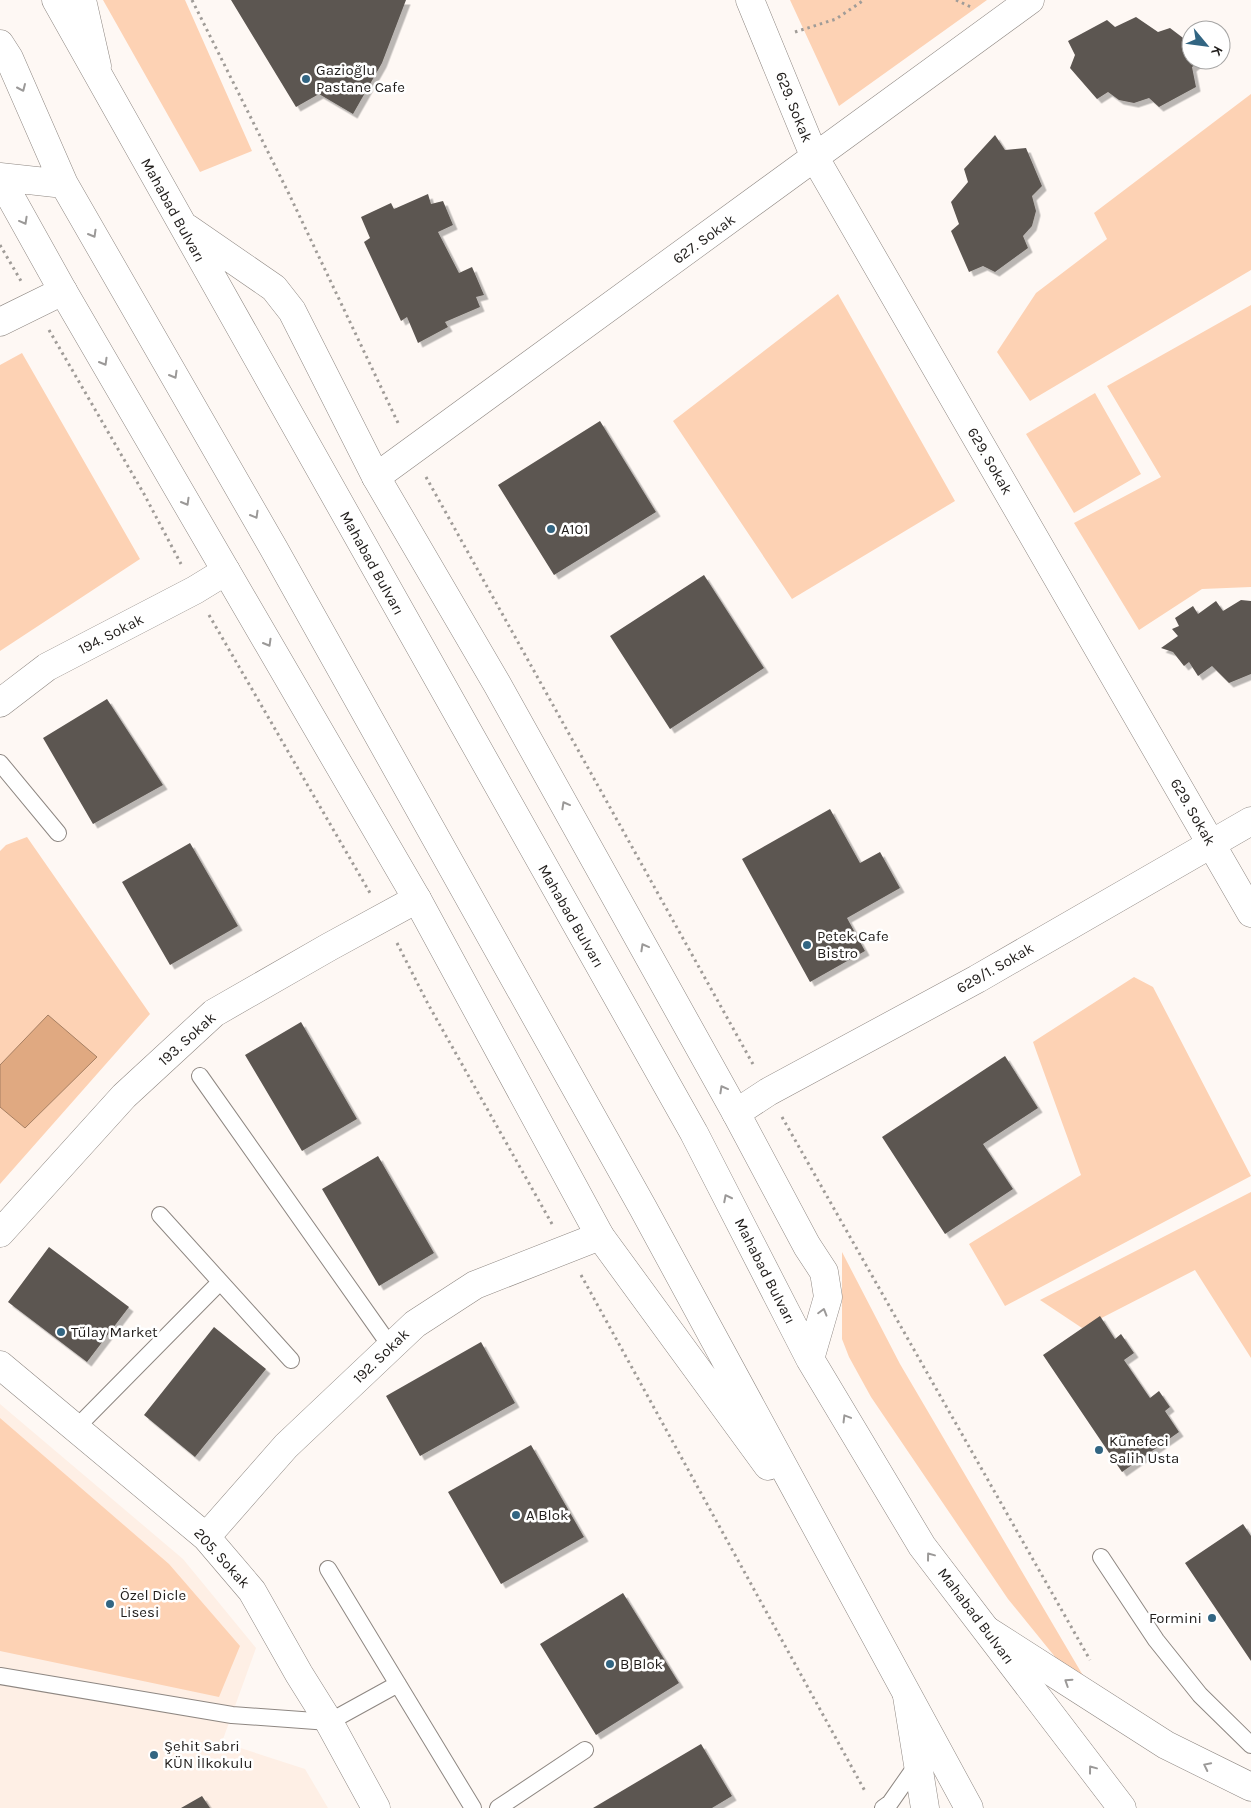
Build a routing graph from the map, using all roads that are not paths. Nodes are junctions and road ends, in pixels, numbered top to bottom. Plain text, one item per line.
1 (56, 0) edge
2 (82, 0) edge
3 (750, 0) edge
4 (1030, 0) edge
5 (0, 44) edge
6 (99, 78) junction
7 (815, 158) junction
8 (0, 178) edge
9 (64, 184) junction
10 (181, 224) junction
11 (63, 291) junction
12 (0, 322) edge
13 (376, 477) junction
14 (226, 571) junction
15 (0, 703) edge
16 (0, 763) edge
17 (1251, 821) edge
18 (58, 833) dead end
19 (1212, 844) junction
20 (417, 899) junction
21 (1251, 913) edge
22 (200, 1076) dead end
23 (736, 1113) junction
24 (160, 1215) dead end
25 (0, 1233) edge
26 (600, 1236) junction
27 (220, 1282) junction
28 (390, 1347) junction
29 (810, 1359) junction
30 (291, 1360) dead end
31 (0, 1365) edge
32 (76, 1428) junction
33 (206, 1537) junction
34 (833, 1556) junction
35 (1101, 1557) dead end
36 (328, 1569) dead end
37 (986, 1630) junction
38 (0, 1676) edge
39 (398, 1684) junction
40 (907, 1692) junction
41 (329, 1722) junction
42 (1251, 1745) edge
43 (585, 1750) dead end
44 (918, 1763) junction
45 (1251, 1787) edge
46 (876, 1804) edge
47 (376, 1808) edge
48 (473, 1808) edge
49 (498, 1808) edge
50 (924, 1808) edge
51 (969, 1808) edge
52 (1122, 1808) edge

1 - 6 main road, Mahabad Bulvarı
2 - 6 main road
3 - 7 main road, 629. Sokak
4 - 7 main road, 627. Sokak
5 -> 9 main road
6 - 10 main road, Mahabad Bulvarı
7 - 13 main road, 627. Sokak
7 - 19 main road, 629. Sokak
8 - 9 main road
8 -> 11 main road
9 -> 34 main road
10 - 13 main road
29 -> 10 main road, Mahabad Bulvarı
11 - 12 main road
11 -> 14 main road
23 -> 13 main road
14 - 15 main road, 194. Sokak
14 -> 20 main road
16 - 18 lane
17 - 19 main road, 629/1. Sokak
19 - 21 main road, 629. Sokak
19 - 23 main road, 629/1. Sokak
20 - 25 main road, 193. Sokak
20 - 26 main road
22 - 28 lane
29 -> 23 main road
24 - 27 lane
26 - 28 main road, 192. Sokak
26 - 34 main road
27 - 30 lane
27 - 32 lane
28 - 33 main road, 192. Sokak
37 -> 29 main road, Mahabad Bulvarı
31 - 32 main road, 205. Sokak
32 - 33 main road, 205. Sokak
33 - 41 main road, 205. Sokak
34 - 40 main road
35 - 42 lane
36 - 39 lane
45 -> 37 main road
52 -> 37 main road, Mahabad Bulvarı
38 - 41 lane
39 - 41 lane
39 - 48 lane
40 - 44 main road
40 - 51 main road
41 - 47 main road, 205. Sokak
43 - 49 lane
44 - 46 lane
44 - 50 main road

